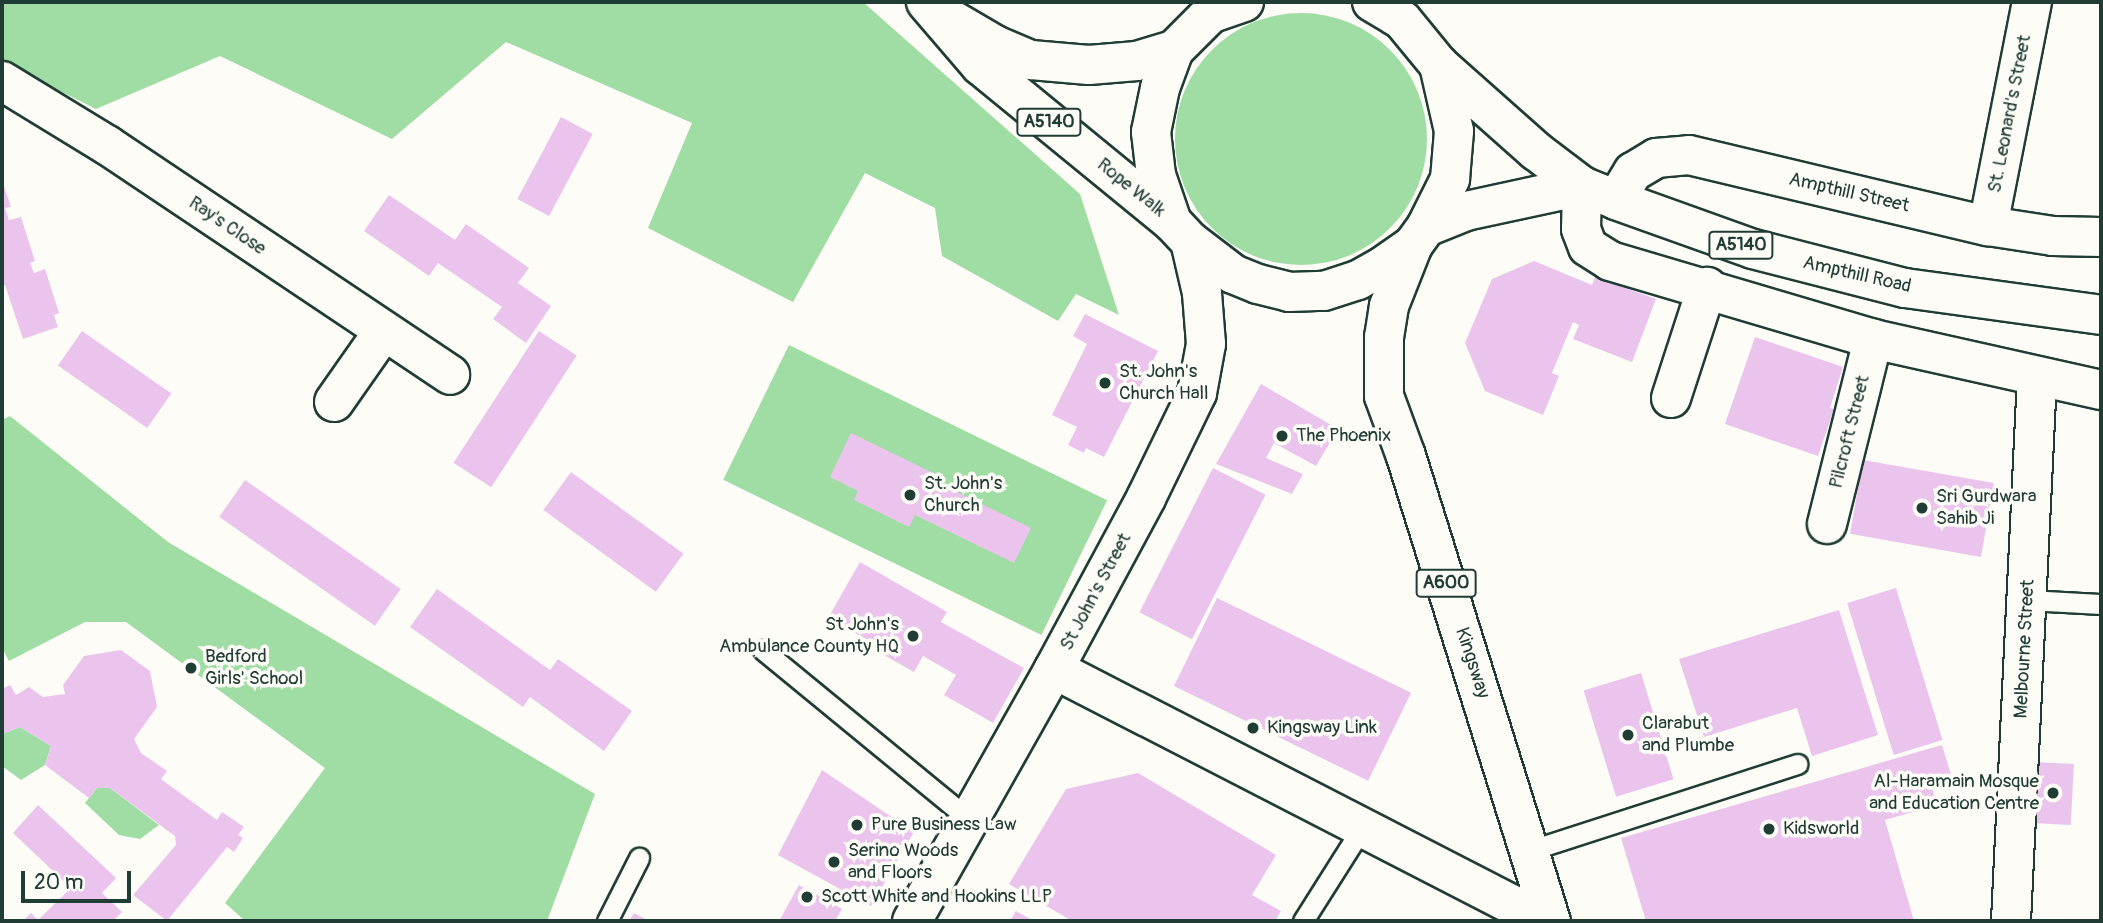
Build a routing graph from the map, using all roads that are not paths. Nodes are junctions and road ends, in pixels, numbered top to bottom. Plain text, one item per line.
1 (2032, 2) edge
2 (1225, 6) edge
3 (931, 7) edge
4 (1391, 8) edge
5 (1174, 50) junction
6 (1439, 65) junction
7 (2, 81) edge
8 (1599, 193) junction
9 (1988, 226) junction
10 (1181, 232) junction
11 (1420, 236) junction
12 (2101, 237) edge
13 (1707, 287) junction
14 (2101, 315) edge
15 (383, 332) junction
16 (1872, 339) junction
17 (450, 375) dead end
18 (2036, 377) junction
19 (2101, 390) edge
20 (1671, 398) dead end
21 (334, 402) dead end
22 (1827, 524) dead end
23 (2028, 600) junction
24 (2101, 604) edge
25 (764, 650) dead end
26 (1054, 669) junction
27 (1797, 764) dead end
28 (971, 821) junction
29 (1363, 826) junction
30 (1531, 850) junction
31 (639, 858) dead end
32 (607, 921) edge
33 (912, 921) edge
34 (1303, 921) edge
35 (1544, 921) edge
36 (1551, 921) edge
37 (2011, 921) edge

1 - 9 main road, St. Leonard's Street
2 - 5 main road
3 - 5 main road, Rope Walk / A5140
3 - 10 main road, Rope Walk / A5140
4 - 6 main road, A600
5 - 10 main road, St John's Street
6 - 8 main road, Ampthill Road / A5140
6 - 11 main road, A600
7 - 15 main road, Ray's Close
8 - 9 main road, Ampthill Street
8 - 11 main road
8 - 13 main road
8 - 14 main road, Ampthill Road / A5140
9 - 12 main road, Ampthill Street
10 - 11 main road, Rope Walk
10 - 26 main road, St John's Street
11 - 30 main road, Kingsway / A600
13 - 16 main road
13 - 20 main road
15 - 17 main road, Ray's Close
15 - 21 main road
16 - 18 main road
16 - 22 main road, Pilcroft Street
18 - 19 main road
18 - 23 main road, Melbourne Street
23 - 24 lane
23 - 37 main road, Melbourne Street
25 - 28 lane
26 - 28 main road, St John's Street
26 - 29 main road
27 - 30 lane
28 - 33 main road, St John's Street
29 - 34 lane
29 - 35 main road
30 - 36 main road, Kingsway / A600
31 - 32 lane

